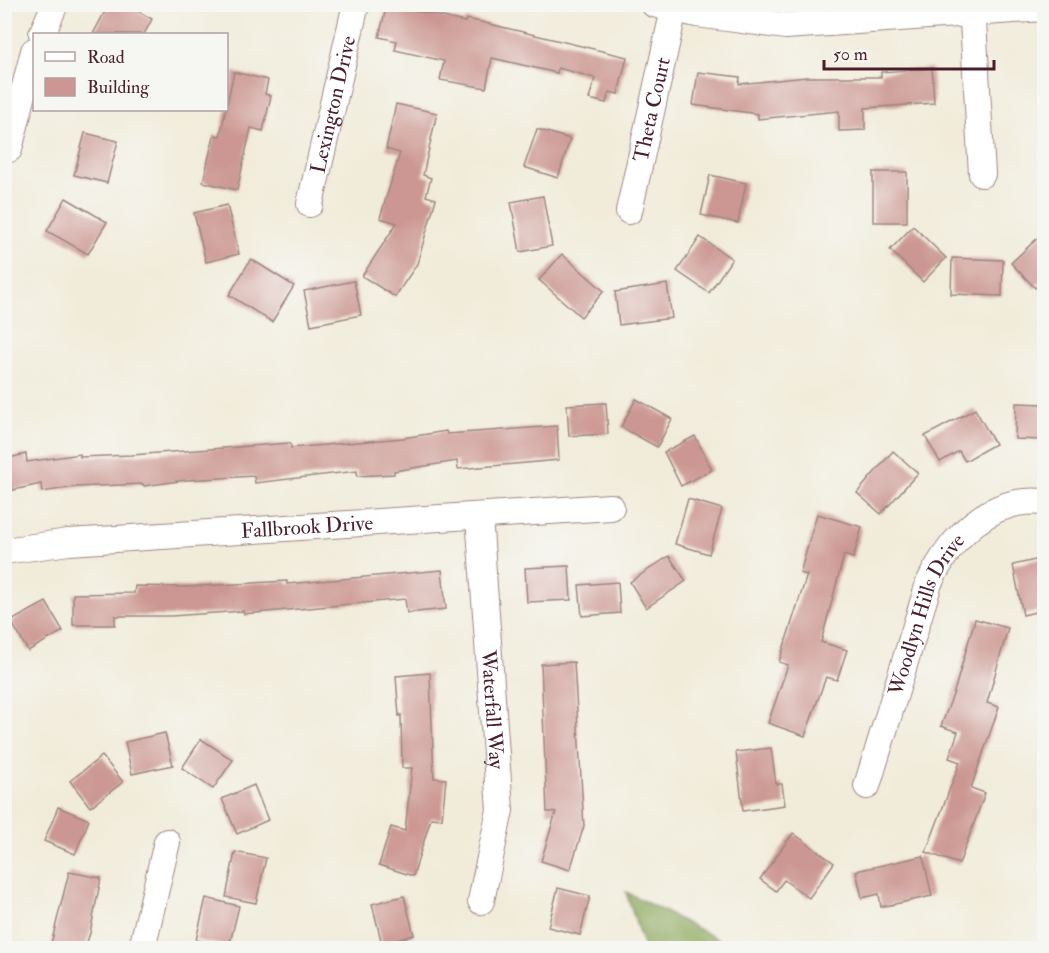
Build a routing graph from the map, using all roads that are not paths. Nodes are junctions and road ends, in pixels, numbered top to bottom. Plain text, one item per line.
1 (55, 4) edge
2 (356, 4) edge
3 (664, 7) edge
4 (972, 9) edge
5 (1044, 9) edge
6 (42, 33) edge
7 (33, 55) edge
8 (9, 149) dead end
9 (982, 174) dead end
10 (310, 204) dead end
11 (629, 211) dead end
12 (1044, 502) edge
13 (611, 507) dead end
14 (480, 516) junction
15 (4, 551) edge
16 (867, 786) dead end
17 (167, 842) dead end
18 (481, 901) dead end
19 (142, 948) edge

1 - 6 street
2 - 10 street, Lexington Drive
3 - 4 street
3 - 11 street, Theta Court
4 - 5 street
4 - 9 street
7 - 8 street
12 - 16 street, Woodlyn Hills Drive
13 - 14 street, Fallbrook Drive
14 - 15 street, Fallbrook Drive
14 - 18 street, Waterfall Way
17 - 19 street

